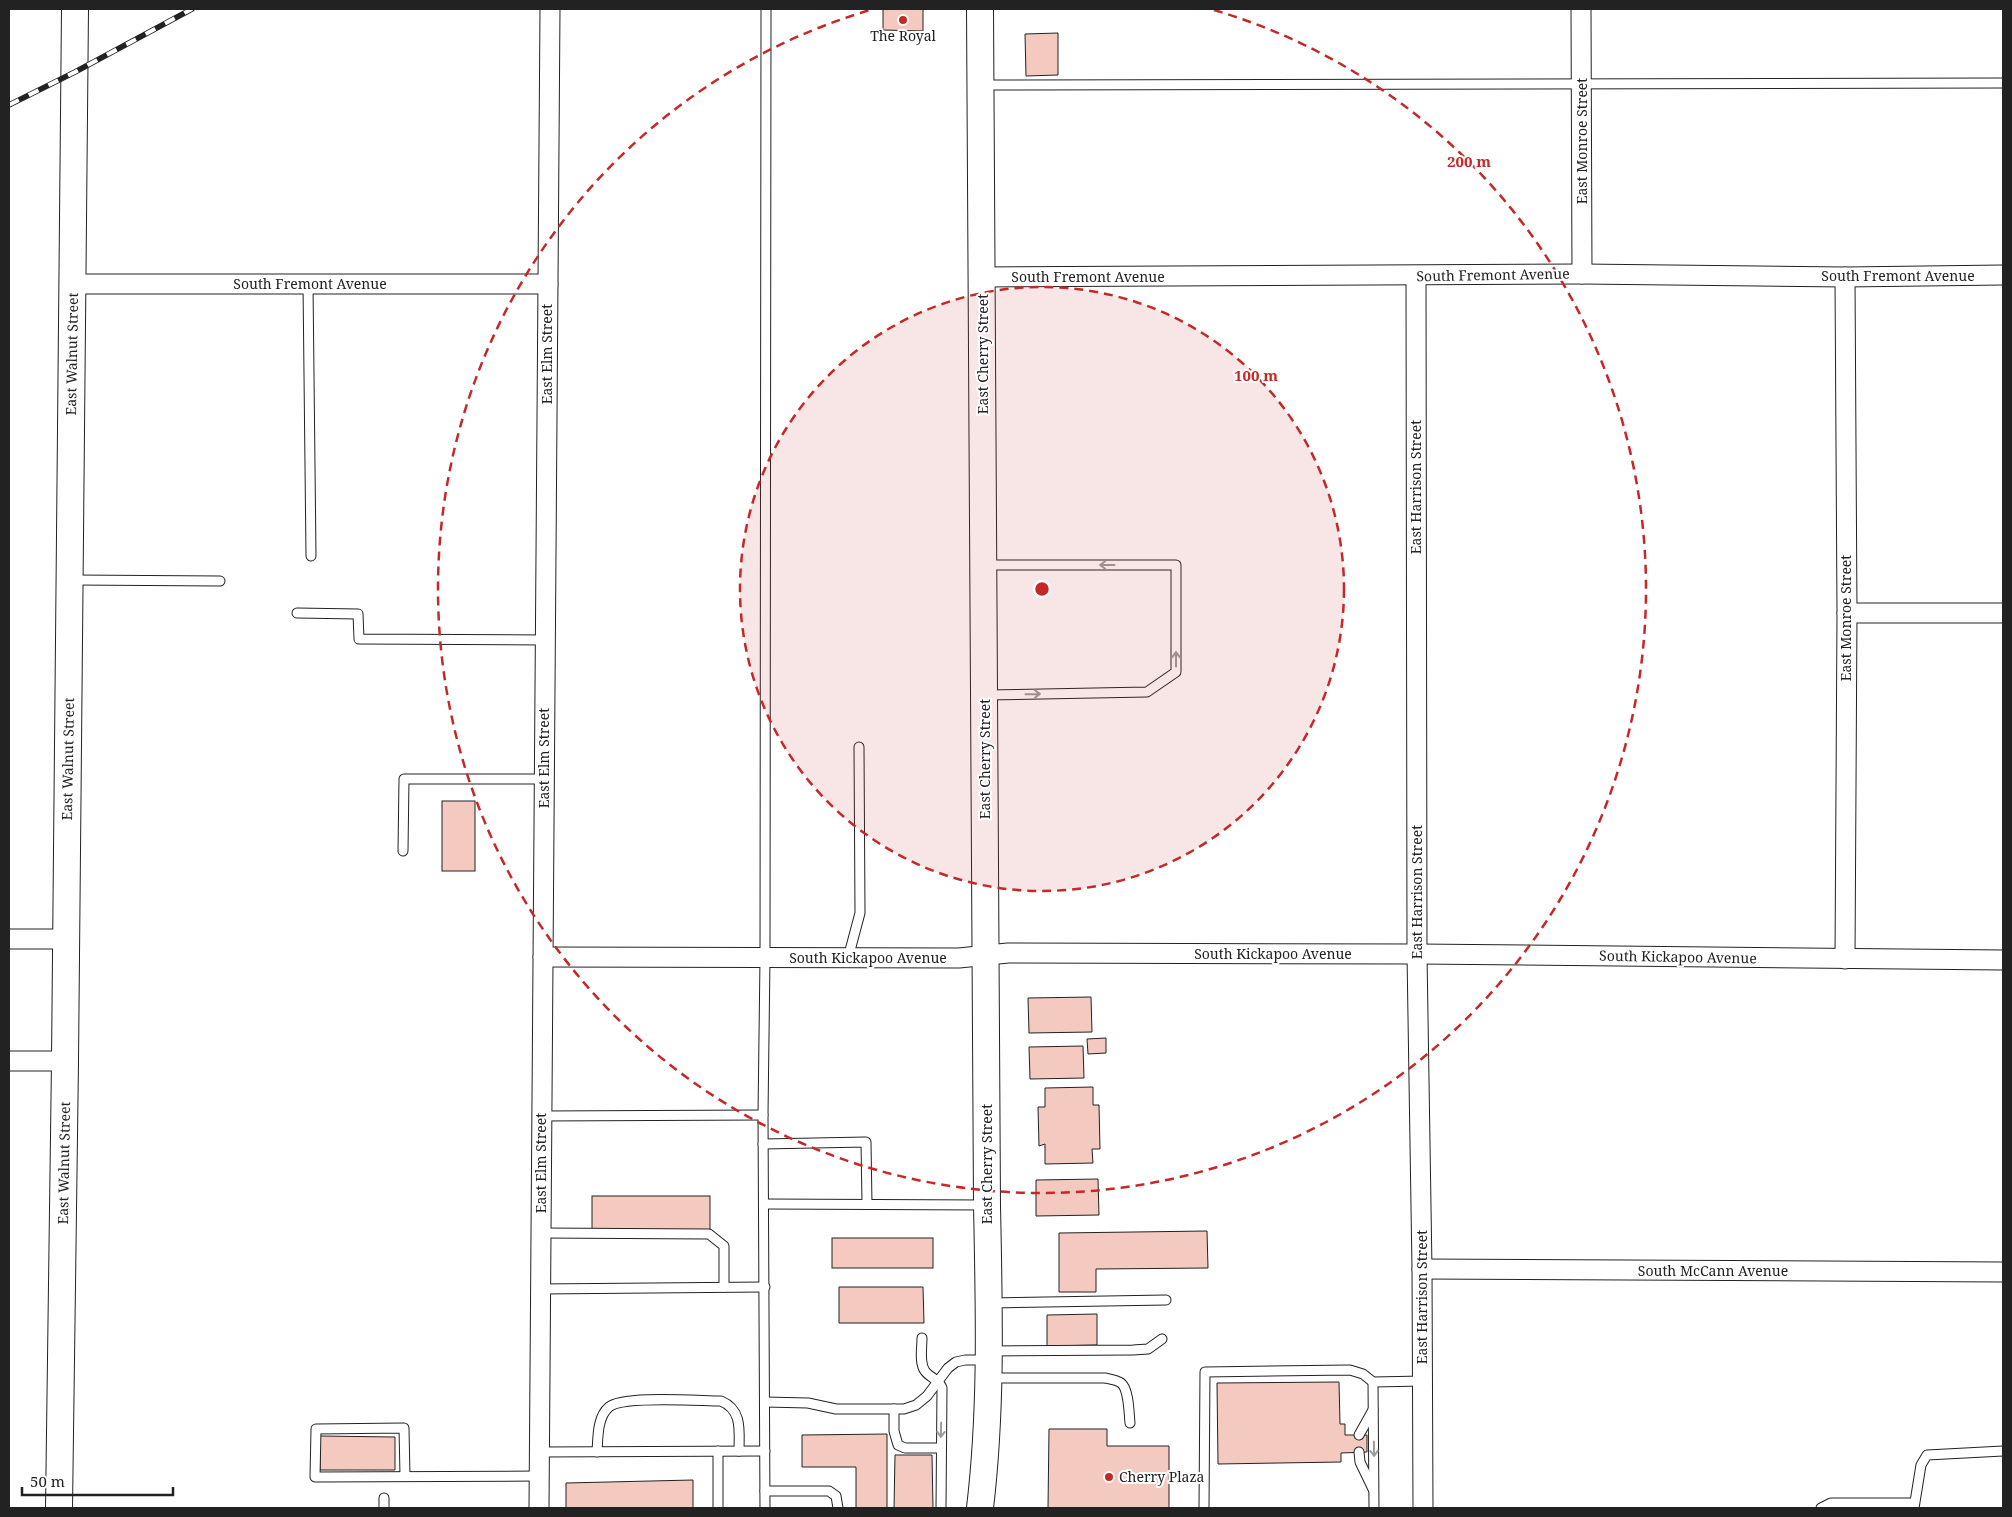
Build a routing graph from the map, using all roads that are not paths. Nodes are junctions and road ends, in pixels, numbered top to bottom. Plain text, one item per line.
1 (76, 9) edge
2 (550, 9) edge
3 (766, 9) edge
4 (980, 9) edge
5 (1581, 9) edge
6 (2003, 82) edge
7 (1581, 84) junction
8 (981, 85) junction
9 (1582, 274) junction
10 (1416, 276) junction
11 (2003, 276) edge
12 (982, 277) junction
13 (1845, 277) junction
14 (73, 284) junction
15 (308, 284) junction
16 (548, 284) junction
17 (311, 556) dead end
18 (984, 565) junction
19 (70, 580) junction
20 (220, 581) dead end
21 (297, 613) dead end
22 (1847, 613) junction
23 (2003, 613) edge
24 (545, 640) junction
25 (984, 695) junction
26 (859, 747) dead end
27 (544, 779) junction
28 (403, 851) dead end
29 (9, 939) edge
30 (66, 939) junction
31 (1417, 954) junction
32 (986, 955) junction
33 (543, 957) junction
34 (765, 958) junction
35 (848, 958) junction
36 (1844, 959) junction
37 (2003, 960) edge
38 (9, 1061) edge
39 (65, 1061) junction
40 (541, 1116) junction
41 (763, 1116) junction
42 (763, 1144) junction
43 (764, 1204) junction
44 (866, 1204) junction
45 (987, 1205) junction
46 (541, 1233) junction
47 (1422, 1269) junction
48 (2003, 1272) edge
49 (724, 1287) junction
50 (765, 1287) junction
51 (540, 1289) junction
52 (1166, 1300) dead end
53 (989, 1303) junction
54 (922, 1338) dead end
55 (1162, 1339) dead end
56 (990, 1363) junction
57 (1423, 1381) junction
58 (939, 1382) junction
59 (1373, 1382) junction
60 (765, 1402) junction
61 (894, 1409) junction
62 (1374, 1409) junction
63 (1130, 1424) dead end
64 (1359, 1435) dead end
65 (941, 1448) junction
66 (718, 1451) junction
67 (739, 1451) junction
68 (765, 1451) junction
69 (2003, 1451) edge
70 (540, 1452) junction
71 (597, 1452) junction
72 (1359, 1452) dead end
73 (985, 1469) junction
74 (405, 1476) junction
75 (539, 1476) junction
76 (765, 1491) junction
77 (1374, 1492) junction
78 (1914, 1505) edge
79 (59, 1508) edge
80 (539, 1508) edge
81 (718, 1508) edge
82 (765, 1508) edge
83 (838, 1508) edge
84 (940, 1508) edge
85 (980, 1508) edge
86 (992, 1508) edge
87 (1204, 1508) edge
88 (1374, 1508) edge
89 (1423, 1508) edge
90 (1822, 1508) edge

1 - 14 street, East Walnut Street
2 - 16 street, East Elm Street
3 - 34 lane
4 - 8 street, East Cherry Street
5 - 7 street, East Monroe Street
6 - 7 lane
7 - 8 lane
7 - 9 street, East Monroe Street
8 - 12 street, East Cherry Street
9 - 10 street, South Fremont Avenue
9 - 13 street, South Fremont Avenue
10 - 12 street, South Fremont Avenue
10 - 31 street, East Harrison Street
11 - 13 street, South Fremont Avenue
12 - 18 street, East Cherry Street
13 - 22 street, East Monroe Street
14 - 15 street, South Fremont Avenue
14 - 19 street, East Walnut Street
15 - 16 street, South Fremont Avenue
15 - 17 lane
16 - 24 street, East Elm Street
18 - 25 street, East Cherry Street
25 -> 18 lane
19 - 20 lane
19 - 30 street, East Walnut Street
21 - 24 lane
22 - 23 street
22 - 36 street, East Monroe Street
24 - 27 street, East Elm Street
25 - 32 street, East Cherry Street
26 - 35 lane
27 - 28 lane
27 - 33 street, East Elm Street
29 - 30 street
30 - 39 street, East Walnut Street
31 - 32 street, South Kickapoo Avenue
31 - 36 street, South Kickapoo Avenue
31 - 47 street, East Harrison Street
32 - 35 street, South Kickapoo Avenue
32 - 45 street, East Cherry Street
33 - 34 street, South Kickapoo Avenue
33 - 40 street, East Elm Street
34 - 35 street, South Kickapoo Avenue
34 - 41 lane
36 - 37 street, South Kickapoo Avenue
38 - 39 street
39 - 79 street, East Walnut Street
40 - 41 lane
40 - 46 street, East Elm Street
41 - 42 lane
42 - 43 lane
42 - 44 lane
43 - 44 lane
43 - 50 lane
44 - 45 lane
45 - 53 street, East Cherry Street
46 - 49 lane
46 - 51 street, East Elm Street
47 - 48 street, South McCann Avenue
47 - 57 street, East Harrison Street
49 - 50 lane
49 - 51 lane
50 - 60 lane
51 - 70 street, East Elm Street
52 - 53 lane
53 - 56 street, East Cherry Street
54 - 58 lane
55 - 56 lane
56 - 58 lane
56 - 63 lane
56 - 73 street, East Cherry Street
57 - 59 lane
57 - 89 street, East Harrison Street
58 - 61 lane
58 -> 65 lane
59 - 62 lane
59 - 87 lane
60 - 61 lane
60 - 68 lane
61 - 65 lane
62 - 64 lane
62 -> 77 lane
65 - 84 lane
66 - 67 lane
66 - 71 lane
66 - 81 lane
67 - 68 lane
67 - 71 lane
68 - 76 lane
69 - 78 lane
70 - 71 lane
70 - 75 street, East Elm Street
72 - 77 lane
73 - 85 street, East Cherry Street
73 - 86 street
74 - 74 lane
74 - 75 lane
75 - 80 street, East Elm Street
76 - 82 lane
76 - 83 lane
77 - 88 lane
78 - 90 lane

